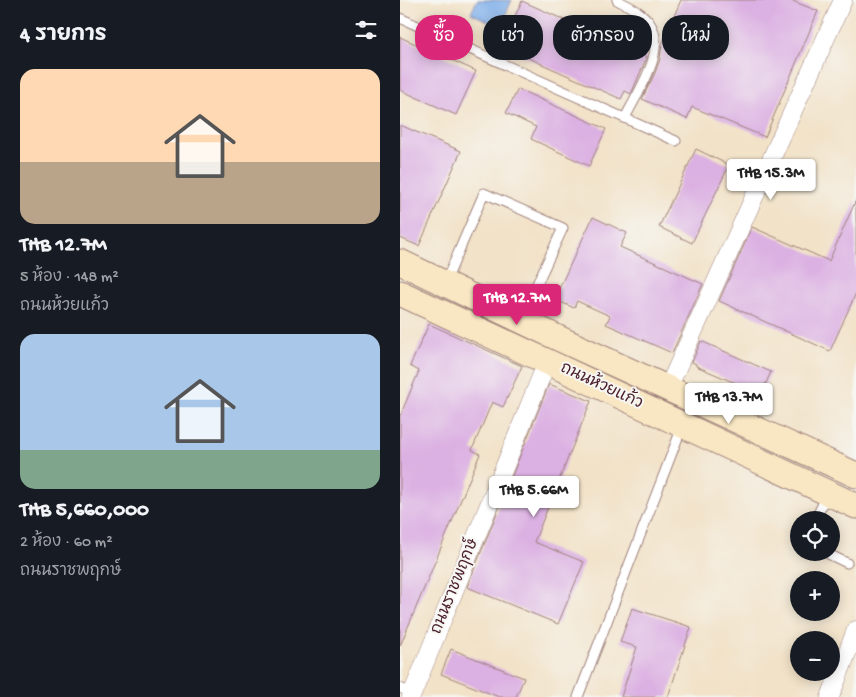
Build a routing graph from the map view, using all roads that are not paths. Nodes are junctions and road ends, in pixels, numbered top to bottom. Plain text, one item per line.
1 (617, 0) edge
2 (843, 0) edge
3 (400, 18) edge
4 (625, 118) junction
5 (676, 141) dead end
6 (400, 262) edge
7 (445, 284) junction
8 (400, 293) edge
9 (521, 320) junction
10 (558, 338) junction
11 (546, 362) junction
12 (668, 388) junction
13 (683, 426) junction
14 (856, 475) edge
15 (828, 493) junction
16 (856, 506) edge
17 (819, 511) edge
18 (840, 560) edge
19 (847, 563) dead end
20 (856, 630) edge
21 (408, 693) edge
22 (578, 697) edge
23 (830, 697) edge

1 - 4 lane
2 - 12 street
3 - 4 lane
4 - 5 lane
6 - 7 main road, ถนนห้วยแก้ว
7 - 9 main road, ถนนห้วยแก้ว
7 - 9 lane
8 - 11 main road, ถนนห้วยแก้ว
9 - 10 main road, ถนนห้วยแก้ว
10 - 11 main road, ถนนราชพฤกษ์
10 - 12 main road, ถนนห้วยแก้ว
11 - 13 main road, ถนนห้วยแก้ว
11 - 21 street, ถนนราชพฤกษ์
12 - 14 main road, ถนนห้วยแก้ว
13 - 15 main road, ถนนห้วยแก้ว
13 - 22 lane
15 - 16 main road, ถนนห้วยแก้ว
15 - 17 lane
18 - 19 lane
20 - 23 street

